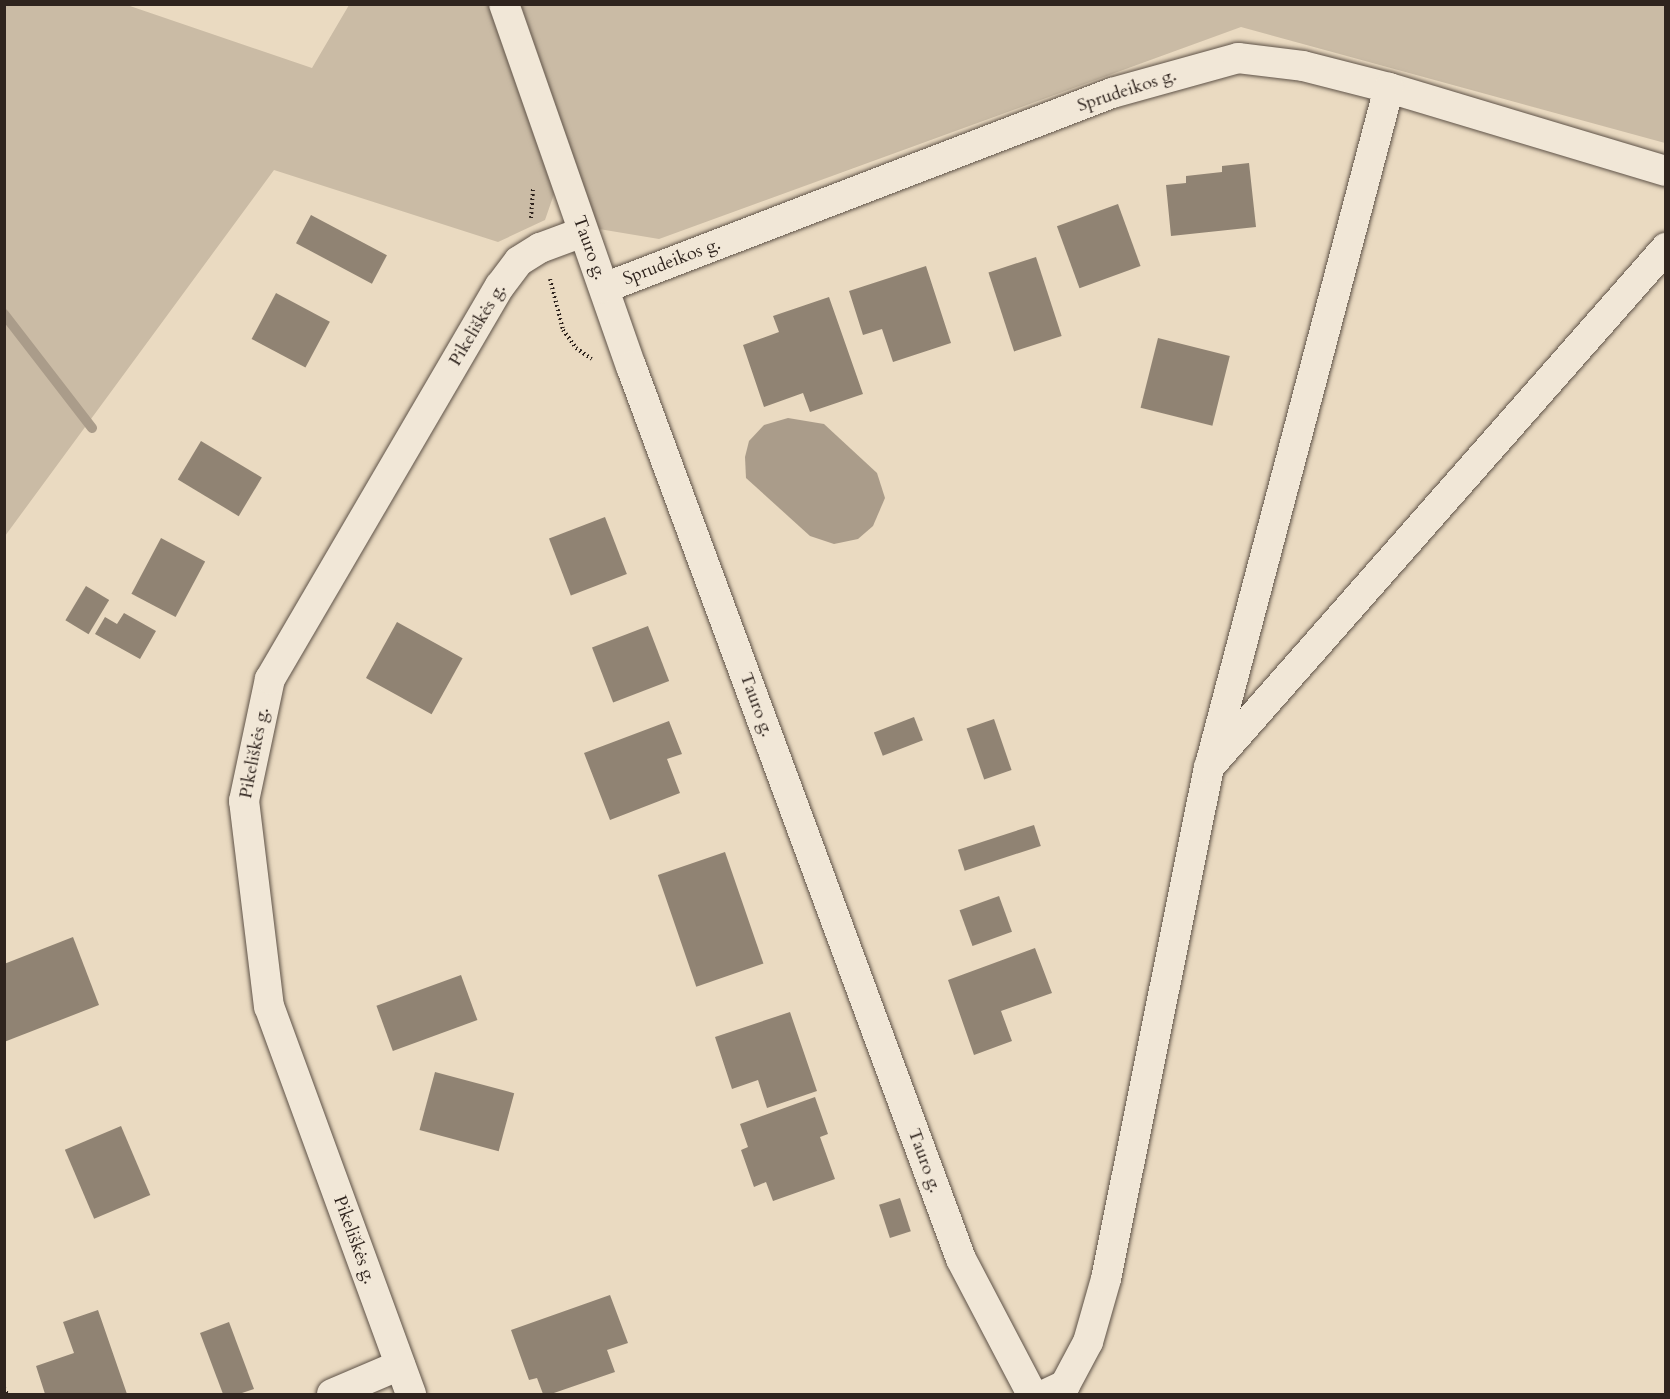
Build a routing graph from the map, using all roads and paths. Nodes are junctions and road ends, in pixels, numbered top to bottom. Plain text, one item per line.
1 (504, 4) edge
2 (1389, 88) junction
3 (1665, 171) edge
4 (533, 187) dead end
5 (583, 232) junction
6 (540, 248) junction
7 (1665, 248) edge
8 (604, 288) junction
9 (631, 366) junction
10 (1209, 767) junction
11 (400, 1365) junction
12 (4, 1388) edge
13 (7, 1395) edge
14 (332, 1395) edge
15 (411, 1395) edge
16 (1032, 1395) edge
17 (1046, 1395) edge

1 - 5 street, Tauro g.
2 - 3 street, Sprudeikos g.
2 - 8 street, Sprudeikos g.
2 - 10 street
4 - 6 path
5 - 6 street, Pikeliškės g.
5 - 8 street, Tauro g.
6 - 9 path
6 - 11 street, Pikeliškės g.
7 - 10 street
8 - 9 street, Tauro g.
9 - 16 street, Tauro g.
10 - 17 street
11 - 14 street
11 - 15 street, Pikeliškės g.
12 - 13 path

